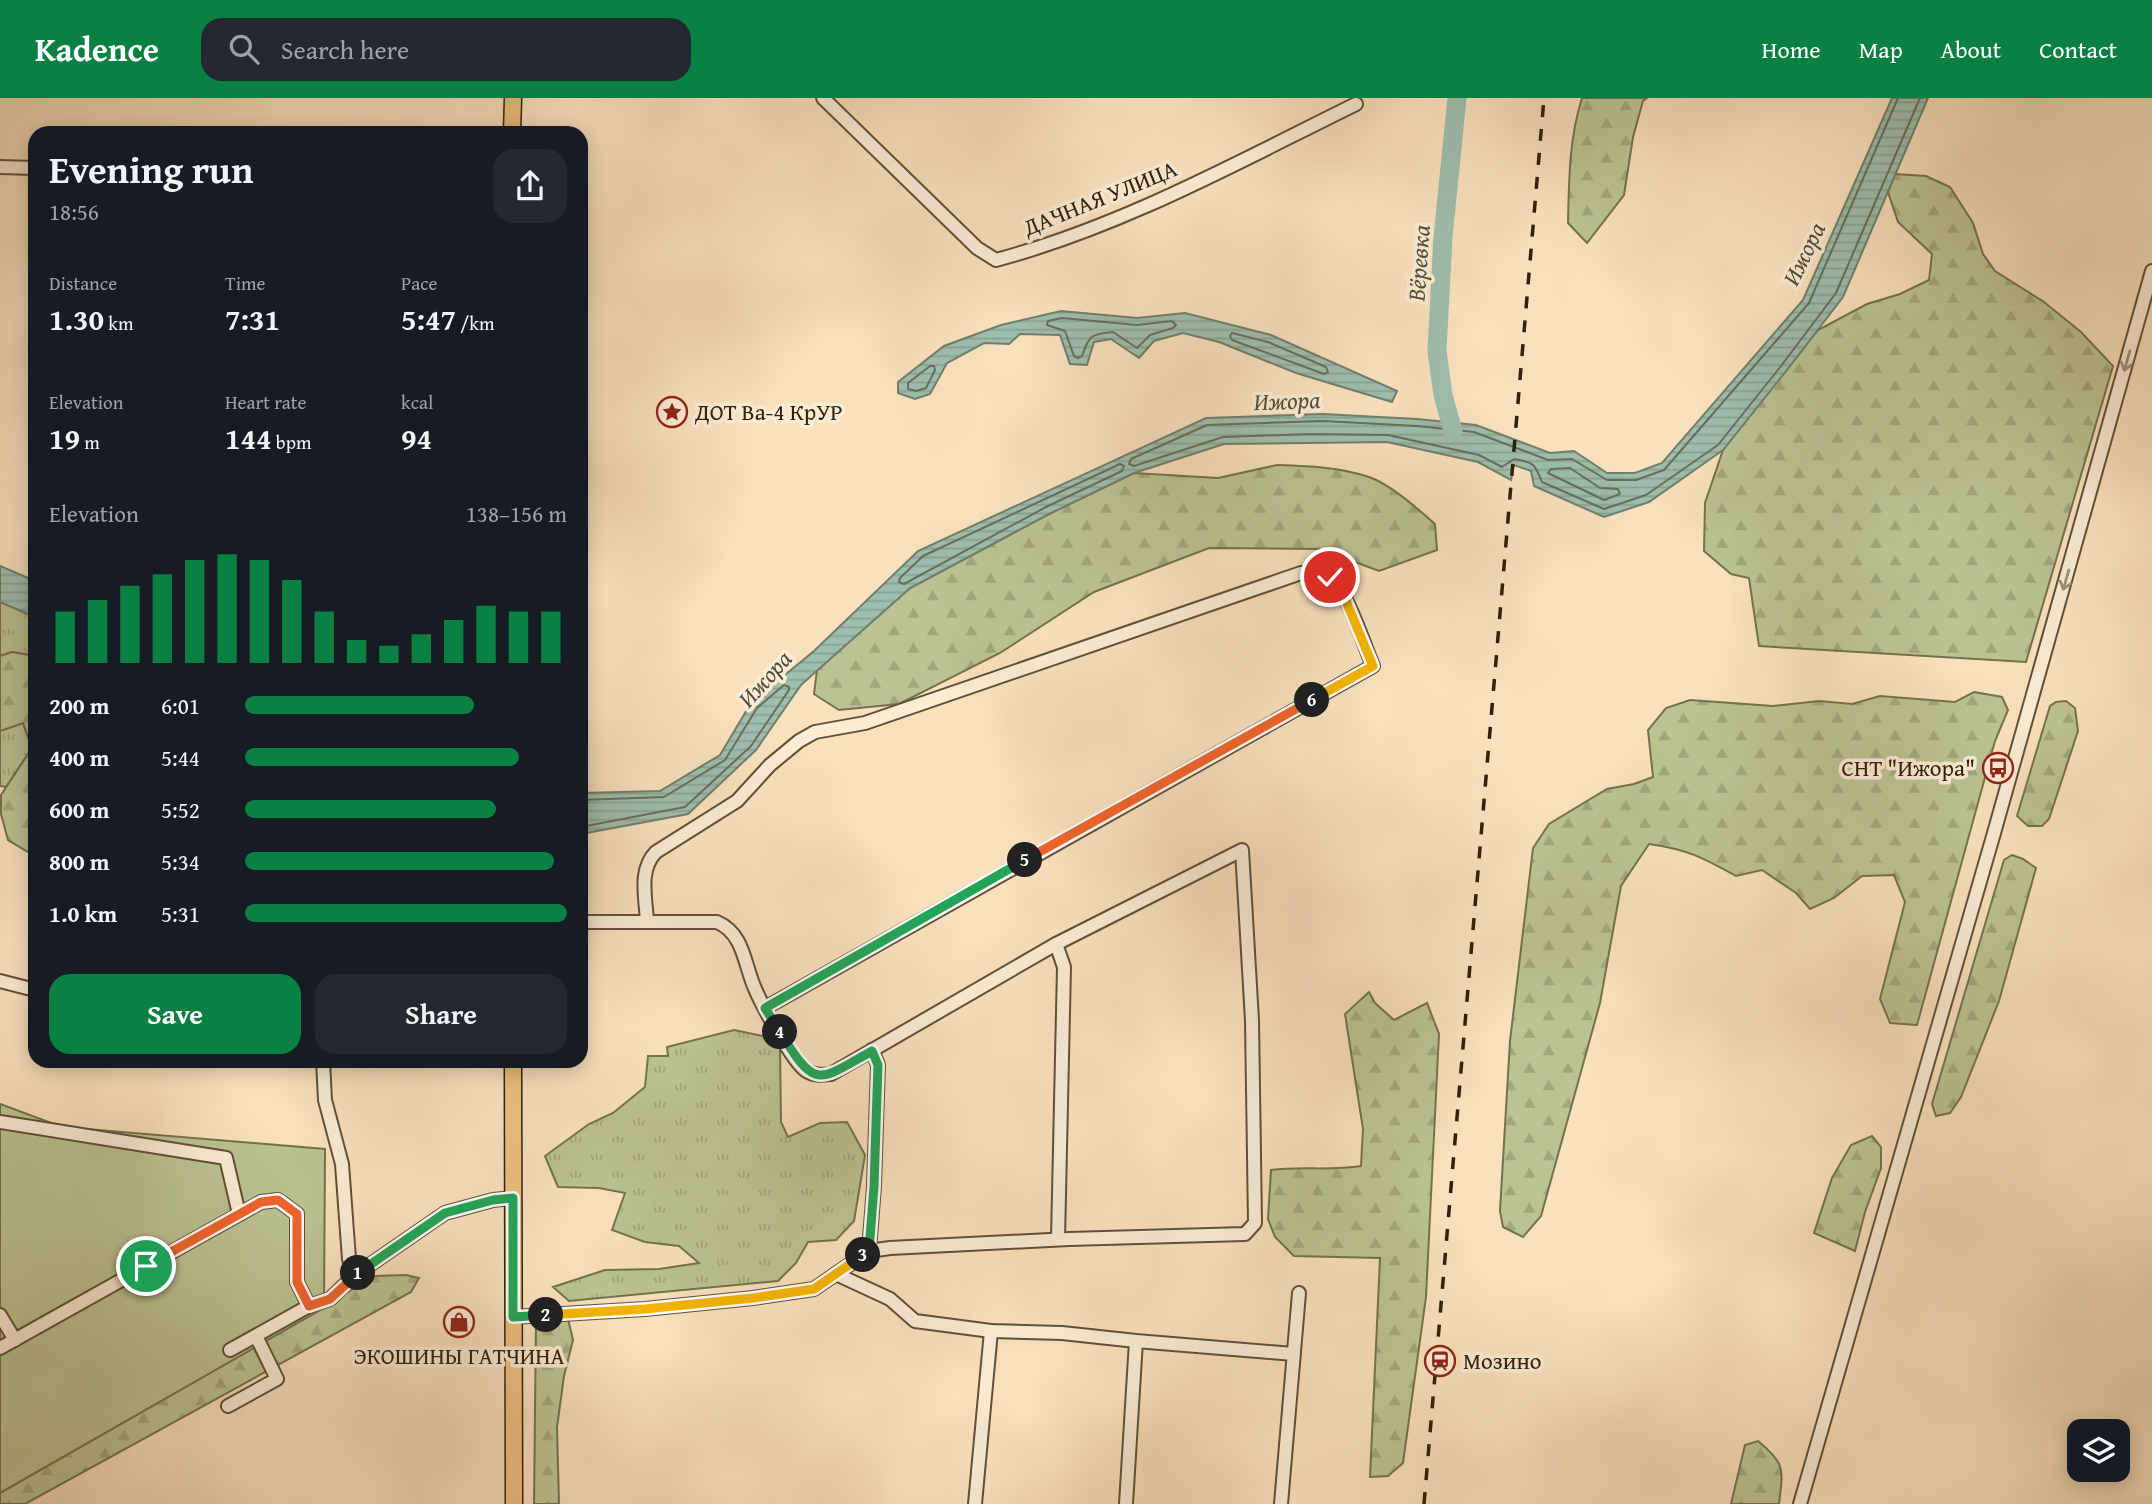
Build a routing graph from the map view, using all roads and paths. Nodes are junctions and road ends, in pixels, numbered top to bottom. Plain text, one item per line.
1 (513, 98) edge
2 (823, 98) edge
3 (1356, 103) dead end
4 (512, 126) edge
5 (0, 167) edge
6 (28, 168) edge
7 (2152, 271) edge
8 (588, 922) edge
9 (647, 922) junction
10 (1056, 944) junction
11 (0, 981) edge
12 (28, 988) edge
13 (765, 1008) junction
14 (872, 1051) junction
15 (323, 1068) edge
16 (513, 1068) edge
17 (0, 1122) edge
18 (513, 1198) junction
19 (239, 1214) junction
20 (1058, 1239) junction
21 (869, 1251) junction
22 (836, 1274) junction
23 (355, 1275) junction
24 (1298, 1293) dead end
25 (309, 1306) junction
26 (0, 1315) edge
27 (513, 1317) junction
28 (991, 1331) junction
29 (256, 1336) junction
30 (15, 1340) junction
31 (1136, 1342) junction
32 (0, 1348) edge
33 (230, 1350) dead end
34 (1293, 1354) junction
35 (229, 1406) dead end
36 (514, 1504) edge
37 (975, 1504) edge
38 (1126, 1504) edge
39 (1281, 1504) edge
40 (1800, 1504) edge

1 - 4 main road
2 - 3 street, ДАЧНАЯ УЛИЦА
5 - 6 street
7 -> 40 street
8 - 9 street
9 - 13 street
9 - 13 street
10 - 14 street
10 - 20 street
10 - 20 street
11 - 12 street
13 - 14 street
14 - 21 street
15 - 23 street
16 - 18 main road
17 - 19 street
18 - 23 street
18 - 27 main road
19 - 25 street
19 - 30 street
20 - 21 street
21 - 22 street
22 - 27 street
22 - 28 street
23 - 25 street
24 - 34 street
25 - 29 street
26 - 30 street
27 - 36 main road
28 - 31 street
28 - 37 street
29 - 33 street
29 - 35 street
30 - 32 street
31 - 34 street
31 - 38 street
34 - 39 street

